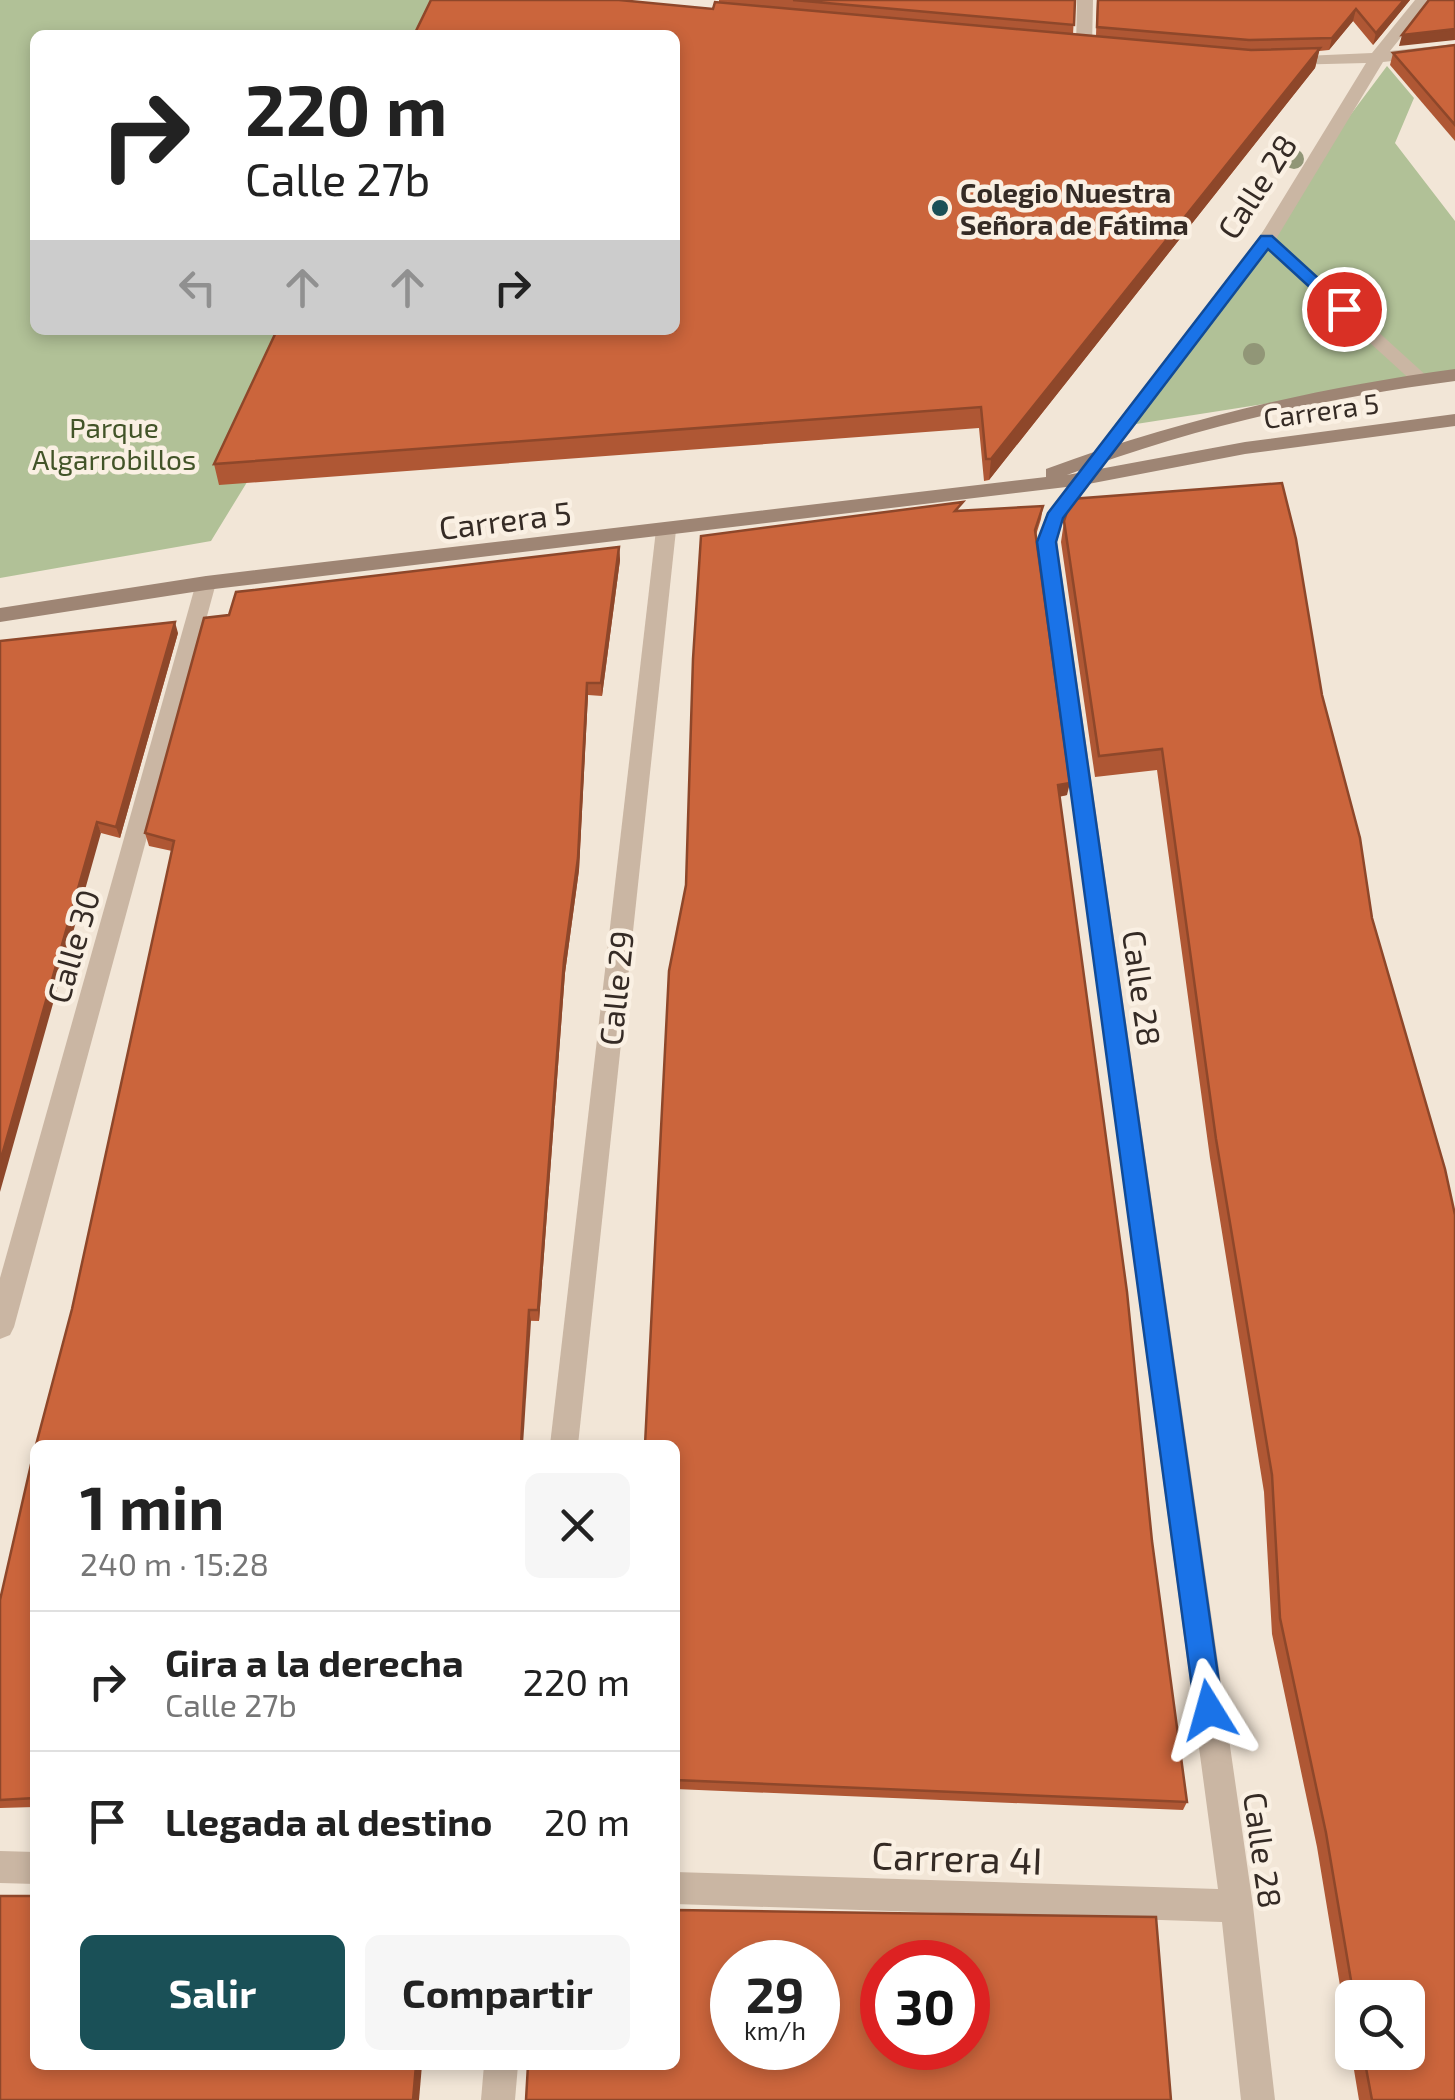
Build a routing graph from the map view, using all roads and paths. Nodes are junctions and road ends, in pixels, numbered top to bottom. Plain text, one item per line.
1 (1085, 0) edge
2 (1423, 0) edge
3 (1065, 46) edge
4 (1455, 49) edge
5 (1378, 56) junction
6 (1264, 61) edge
7 (1267, 240) junction
8 (1455, 375) edge
9 (1421, 379) junction
10 (1455, 420) edge
11 (1104, 453) junction
12 (1083, 479) junction
13 (1018, 486) junction
14 (666, 530) junction
15 (206, 583) junction
16 (0, 615) edge
17 (0, 1327) edge
18 (565, 1440) edge
19 (0, 1866) edge
20 (30, 1868) edge
21 (680, 1888) edge
22 (1236, 1906) junction
23 (500, 2070) edge
24 (498, 2100) edge
25 (1258, 2100) edge

1 - 3 street
2 - 5 street, Calle 28
4 - 5 street
5 - 6 street
5 - 7 street, Calle 28
7 - 9 street
7 - 11 street, Calle 28
8 - 9 street, Carrera 5
9 - 11 street, Carrera 5
10 - 12 street, Carrera 5
11 - 12 street, Calle 28
11 - 13 street, Carrera 5
12 - 13 street, Carrera 5
12 - 22 street, Calle 28
13 - 14 street, Carrera 5
14 - 15 street, Carrera 5
14 - 18 street, Calle 29
15 - 16 street, Carrera 5
15 - 17 street, Calle 30
19 - 20 street
21 - 22 street, Carrera 4I
22 - 25 street, Calle 28
23 - 24 street

